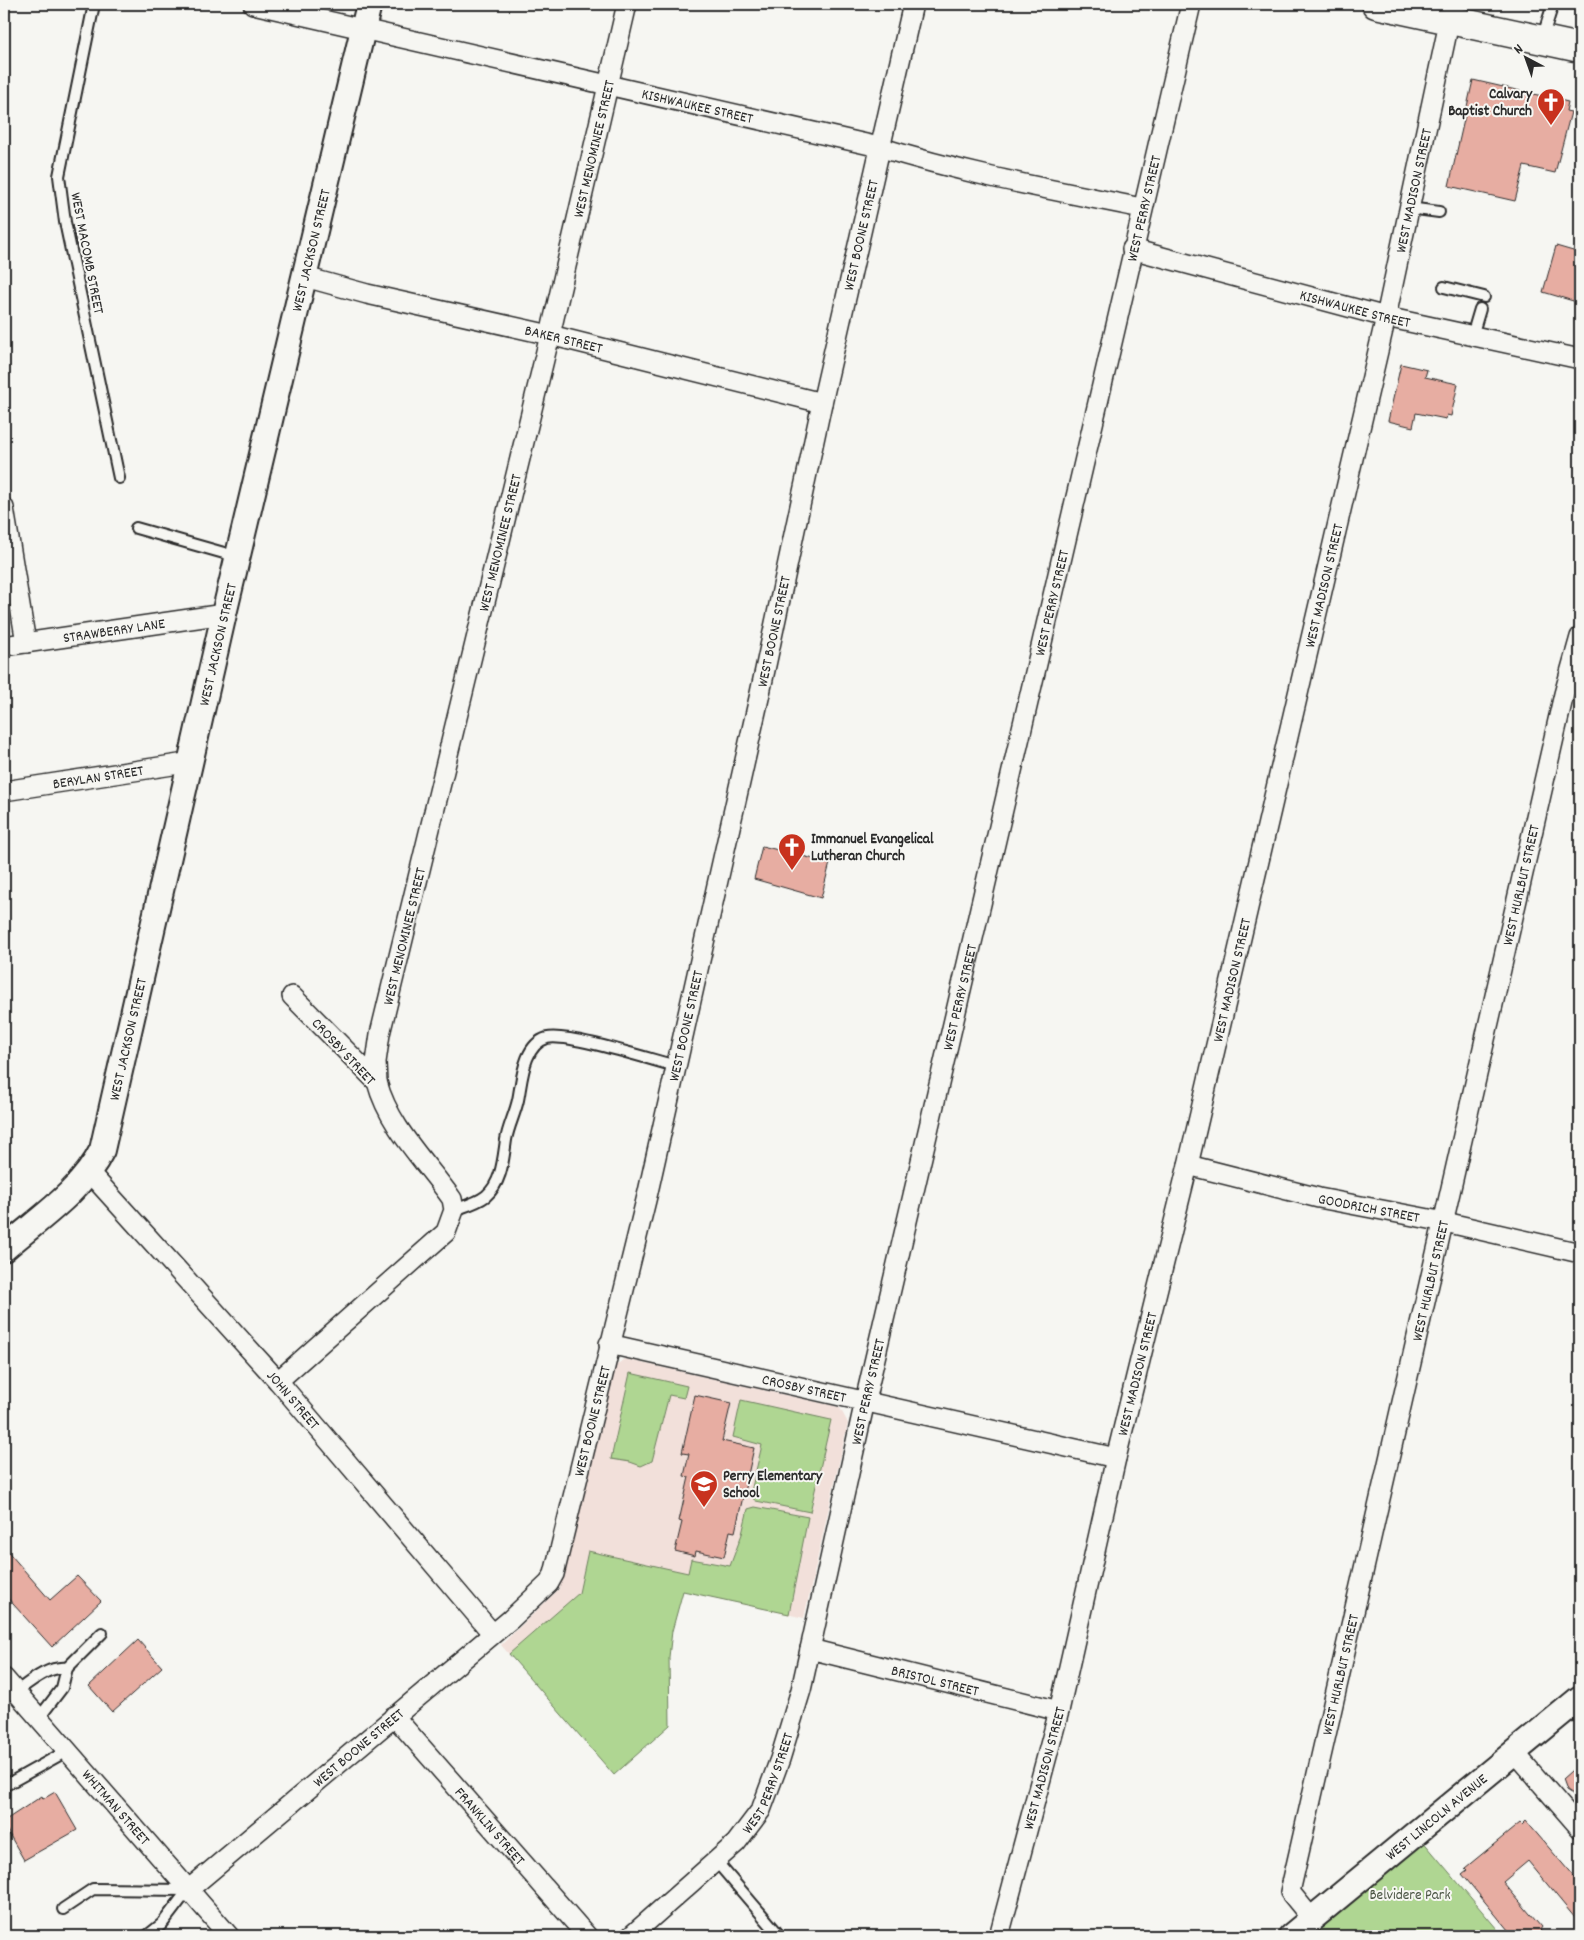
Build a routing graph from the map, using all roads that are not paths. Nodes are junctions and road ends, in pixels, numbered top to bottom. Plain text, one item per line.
1 (94, 4) edge
2 (253, 4) edge
3 (369, 4) edge
4 (627, 4) edge
5 (912, 4) edge
6 (1191, 4) edge
7 (1376, 4) edge
8 (1553, 4) edge
9 (1451, 12) edge
10 (363, 29) junction
11 (1542, 40) junction
12 (1580, 48) edge
13 (608, 84) junction
14 (879, 147) junction
15 (1142, 208) junction
16 (1409, 208) junction
17 (1439, 212) dead end
18 (1132, 249) junction
19 (306, 277) junction
20 (1444, 287) dead end
21 (1484, 297) dead end
22 (1480, 310) dead end
23 (1386, 317) junction
24 (550, 335) junction
25 (1472, 336) junction
26 (1580, 359) edge
27 (822, 402) junction
28 (119, 478) dead end
29 (4, 508) edge
30 (136, 528) dead end
31 (238, 557) junction
32 (224, 614) junction
33 (1580, 642) edge
34 (26, 643) junction
35 (4, 646) edge
36 (192, 762) junction
37 (4, 791) edge
38 (292, 996) dead end
39 (676, 1066) junction
40 (377, 1082) junction
41 (1188, 1165) junction
42 (89, 1172) junction
43 (454, 1210) junction
44 (1445, 1222) junction
45 (4, 1249) edge
46 (1580, 1254) edge
47 (609, 1344) junction
48 (278, 1381) junction
49 (865, 1401) junction
50 (1116, 1458) junction
51 (492, 1632) junction
52 (102, 1633) dead end
53 (810, 1649) junction
54 (67, 1668) junction
55 (9, 1688) edge
56 (1580, 1698) edge
57 (1059, 1711) junction
58 (394, 1716) junction
59 (39, 1718) junction
60 (67, 1751) junction
61 (1514, 1752) junction
62 (4, 1786) edge
63 (1580, 1828) edge
64 (716, 1860) junction
65 (188, 1890) junction
66 (63, 1909) dead end
67 (1312, 1919) junction
68 (147, 1936) edge
69 (229, 1936) edge
70 (587, 1936) edge
71 (631, 1936) edge
72 (780, 1936) edge
73 (999, 1936) edge
74 (1291, 1936) edge

1 - 28 lane, WEST MACOMB STREET
2 - 10 street, KISHWAUKEE STREET
3 - 10 street, WEST JACKSON STREET
4 - 13 street, WEST MENOMINEE STREET
5 - 14 street, WEST BOONE STREET
6 - 15 street, WEST PERRY STREET
7 - 9 main road
8 - 11 lane
9 - 11 main road
9 - 16 street, WEST MADISON STREET
10 - 13 street, KISHWAUKEE STREET
10 - 19 street, WEST JACKSON STREET
11 - 12 main road
13 - 14 street, KISHWAUKEE STREET
13 - 24 street, WEST MENOMINEE STREET
14 - 15 street, KISHWAUKEE STREET
14 - 27 street, WEST BOONE STREET
15 - 18 street, WEST PERRY STREET
16 - 17 lane
16 - 23 street, WEST MADISON STREET
18 - 23 street, KISHWAUKEE STREET
18 - 49 street, WEST PERRY STREET
19 - 24 street, BAKER STREET
19 - 31 street, WEST JACKSON STREET
20 - 21 lane
22 - 25 lane
23 - 25 street, KISHWAUKEE STREET
23 - 41 street, WEST MADISON STREET
24 - 27 street, BAKER STREET
24 - 40 street, WEST MENOMINEE STREET
25 - 26 street, KISHWAUKEE STREET
27 - 39 street, WEST BOONE STREET
29 - 34 street
30 - 31 lane
31 - 32 street, WEST JACKSON STREET
32 - 34 street, STRAWBERRY LANE
32 - 36 street, WEST JACKSON STREET
33 - 44 street, WEST HURLBUT STREET
34 - 35 street, STRAWBERRY LANE
36 - 37 street, BERYLAN STREET
36 - 42 street, WEST JACKSON STREET
38 - 40 street, CROSBY STREET
39 - 43 lane
39 - 47 street, WEST BOONE STREET
40 - 43 street, CROSBY STREET
41 - 44 street, GOODRICH STREET
41 - 50 street, WEST MADISON STREET
42 - 45 street, WEST JACKSON STREET
42 - 48 street, JOHN STREET
43 - 48 street
44 - 46 street, GOODRICH STREET
44 - 67 street, WEST HURLBUT STREET
47 - 49 street, CROSBY STREET
47 - 51 street, WEST BOONE STREET
48 - 51 street, JOHN STREET
49 - 50 street, CROSBY STREET
49 - 53 street, WEST PERRY STREET
50 - 57 street, WEST MADISON STREET
51 - 58 street, WEST BOONE STREET
52 - 54 lane
53 - 57 street, BRISTOL STREET
53 - 64 street, WEST PERRY STREET
54 - 55 lane
54 - 59 lane
55 - 59 street, WHITMAN STREET
56 - 61 street, WEST LINCOLN AVENUE
57 - 73 street, WEST MADISON STREET
58 - 65 street, WEST BOONE STREET
58 - 70 street, FRANKLIN STREET
59 - 60 street, WHITMAN STREET
60 - 62 lane
60 - 65 street, WHITMAN STREET
61 - 63 street
61 - 67 street, WEST LINCOLN AVENUE
64 - 71 street, WEST PERRY STREET
64 - 72 lane
65 - 66 lane
65 - 68 lane
65 - 69 street, WHITMAN STREET
67 - 74 street, WEST LINCOLN AVENUE

